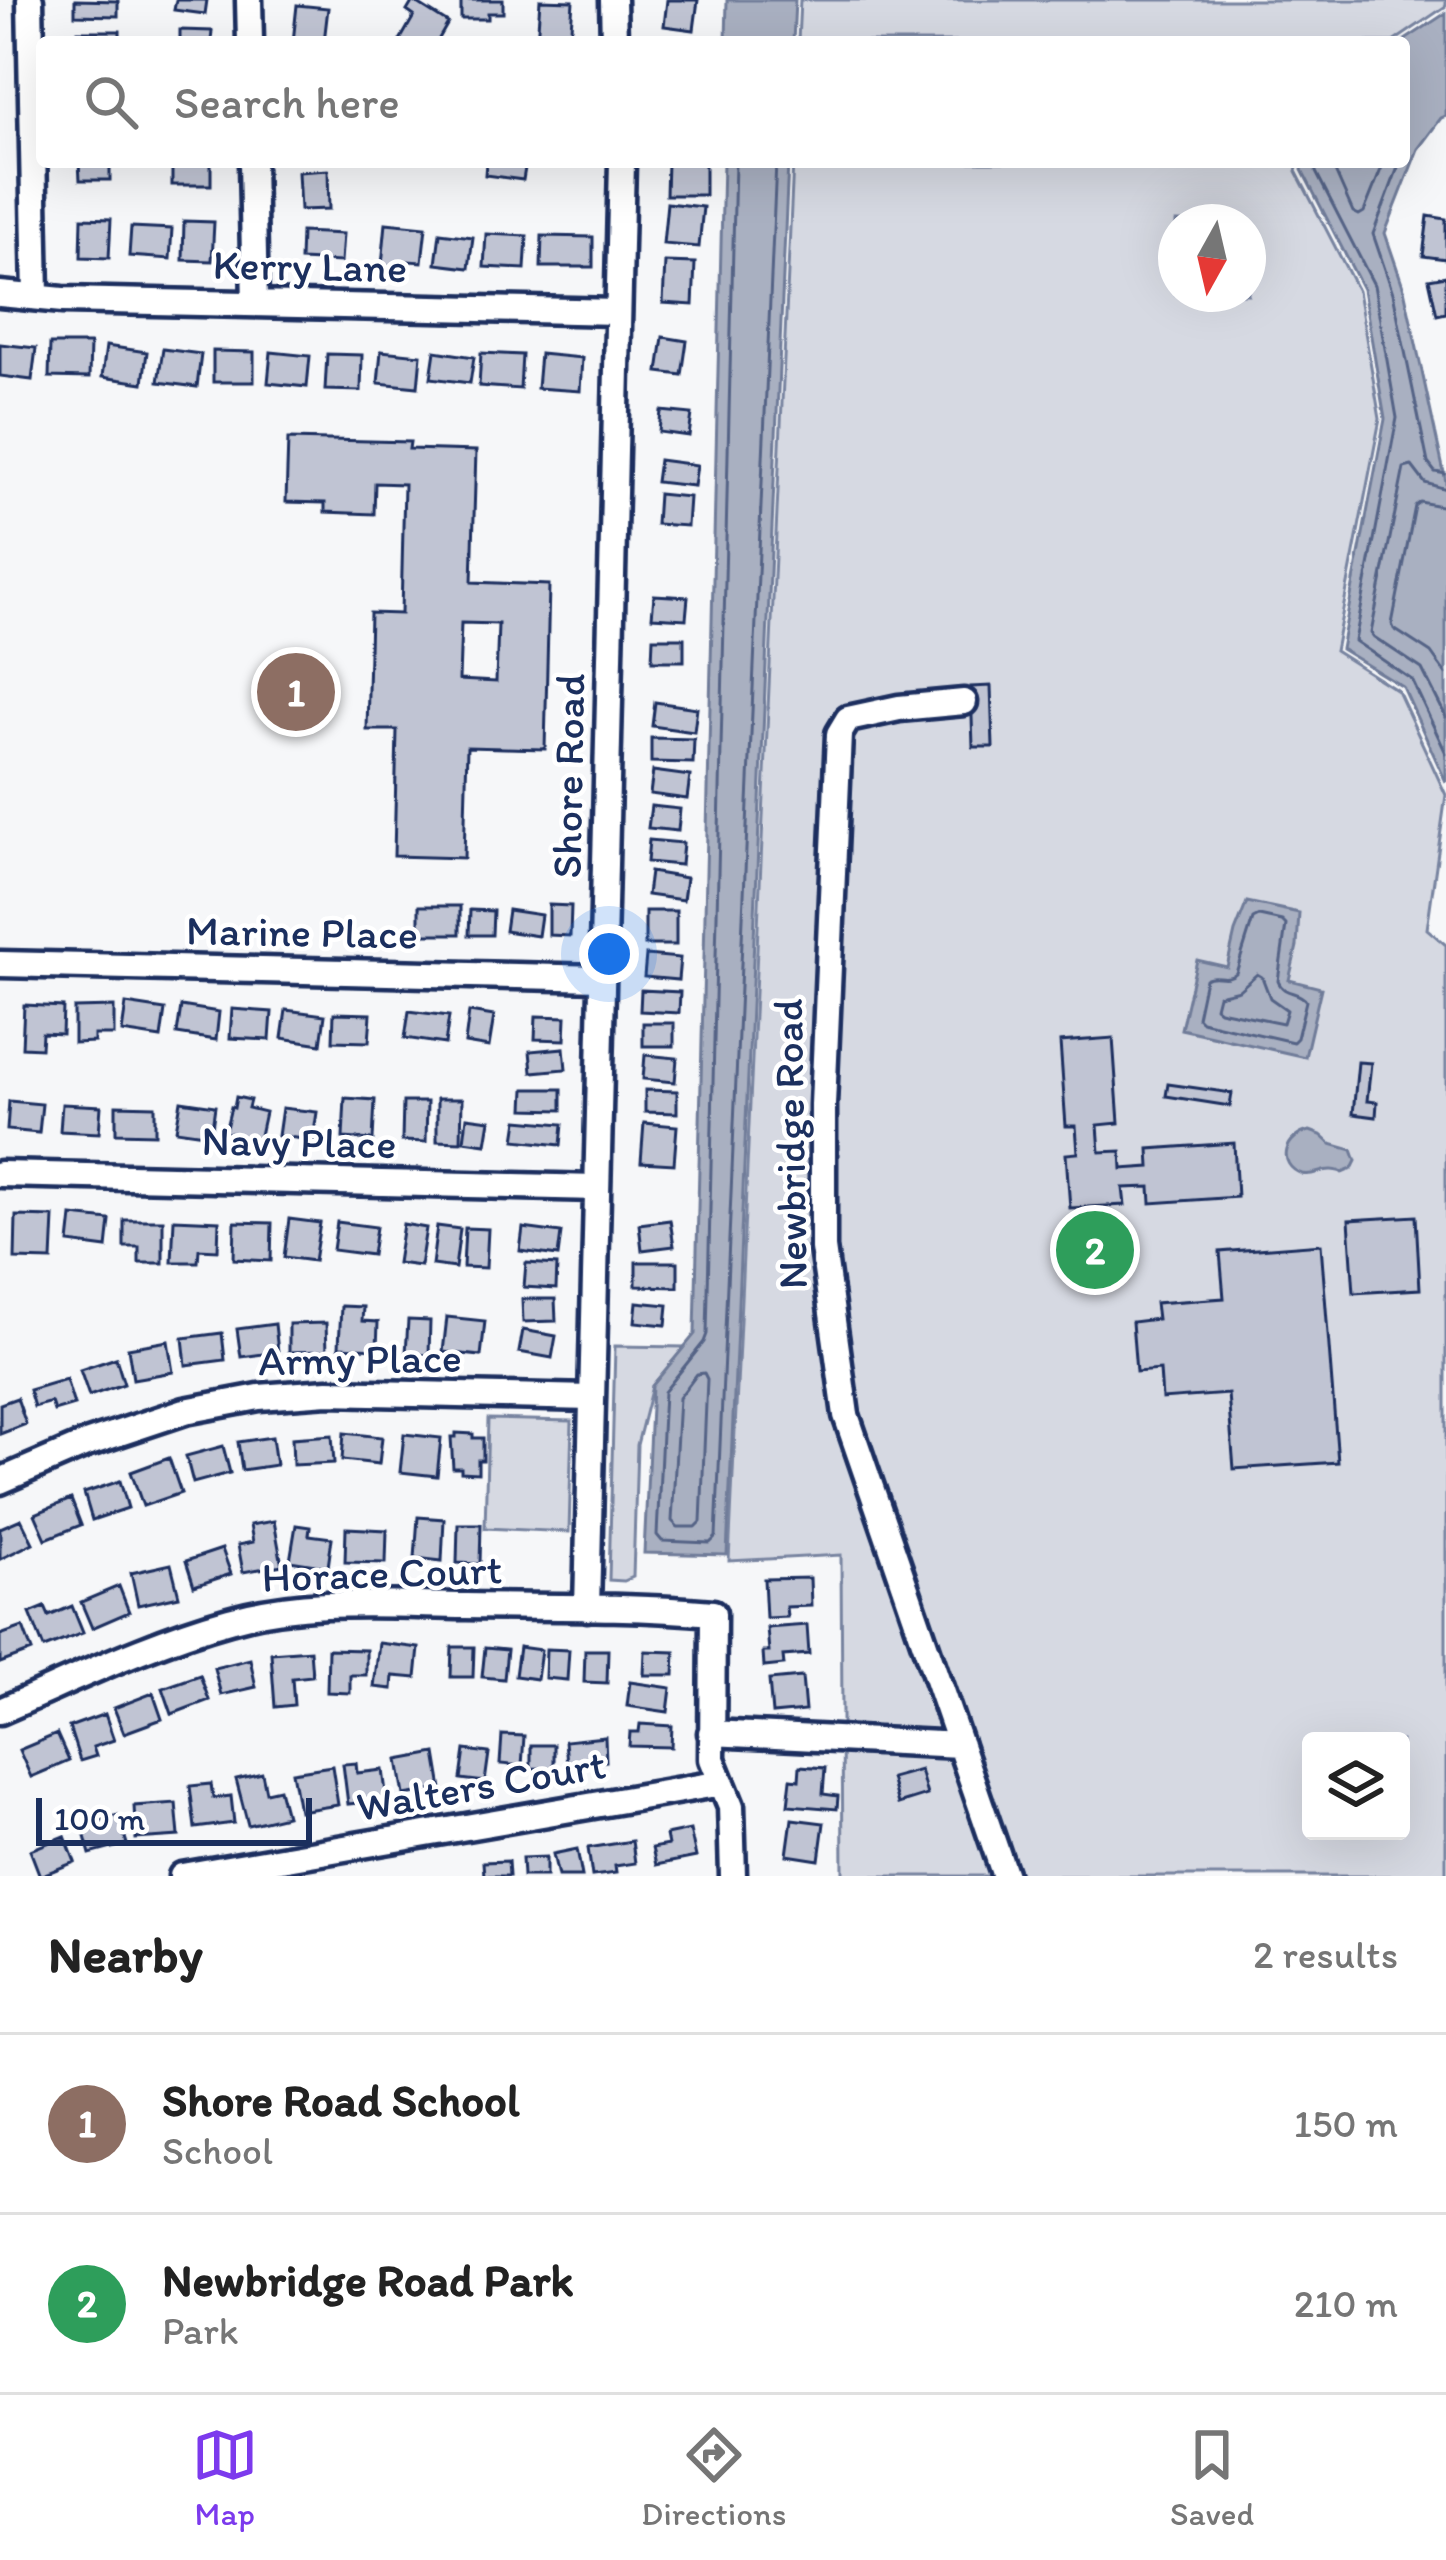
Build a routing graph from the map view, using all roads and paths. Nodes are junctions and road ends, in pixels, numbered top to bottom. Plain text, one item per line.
1 (30, 0) edge
2 (249, 0) edge
3 (613, 0) edge
4 (250, 36) edge
5 (614, 36) edge
6 (252, 168) edge
7 (622, 168) edge
8 (0, 295) edge
9 (36, 296) junction
10 (255, 304) junction
11 (618, 312) junction
12 (964, 703) dead end
13 (0, 964) edge
14 (602, 978) junction
15 (0, 1174) edge
16 (597, 1188) junction
17 (592, 1398) junction
18 (0, 1480) edge
19 (587, 1608) junction
20 (0, 1711) edge
21 (711, 1733) junction
22 (960, 1745) junction
23 (722, 1783) junction
24 (182, 1876) edge
25 (733, 1876) edge
26 (1005, 1876) edge

1 - 9 street
2 - 4 street
3 - 5 street
6 - 10 street
7 - 11 street, Shore Road
8 - 9 street, Kerry Lane
9 - 10 street, Kerry Lane
10 - 11 street, Kerry Lane
11 - 14 street, Shore Road
12 - 22 street, Newbridge Road
13 - 14 street, Marine Place
14 - 16 street, Shore Road
15 - 16 street, Navy Place
16 - 17 street, Shore Road
17 - 18 street, Army Place
17 - 19 street, Shore Road
19 - 20 street, Horace Court
19 - 21 street, Horace Court
21 - 22 street
21 - 23 street
22 - 26 street, Newbridge Road
23 - 24 street, Walters Court
23 - 25 street

